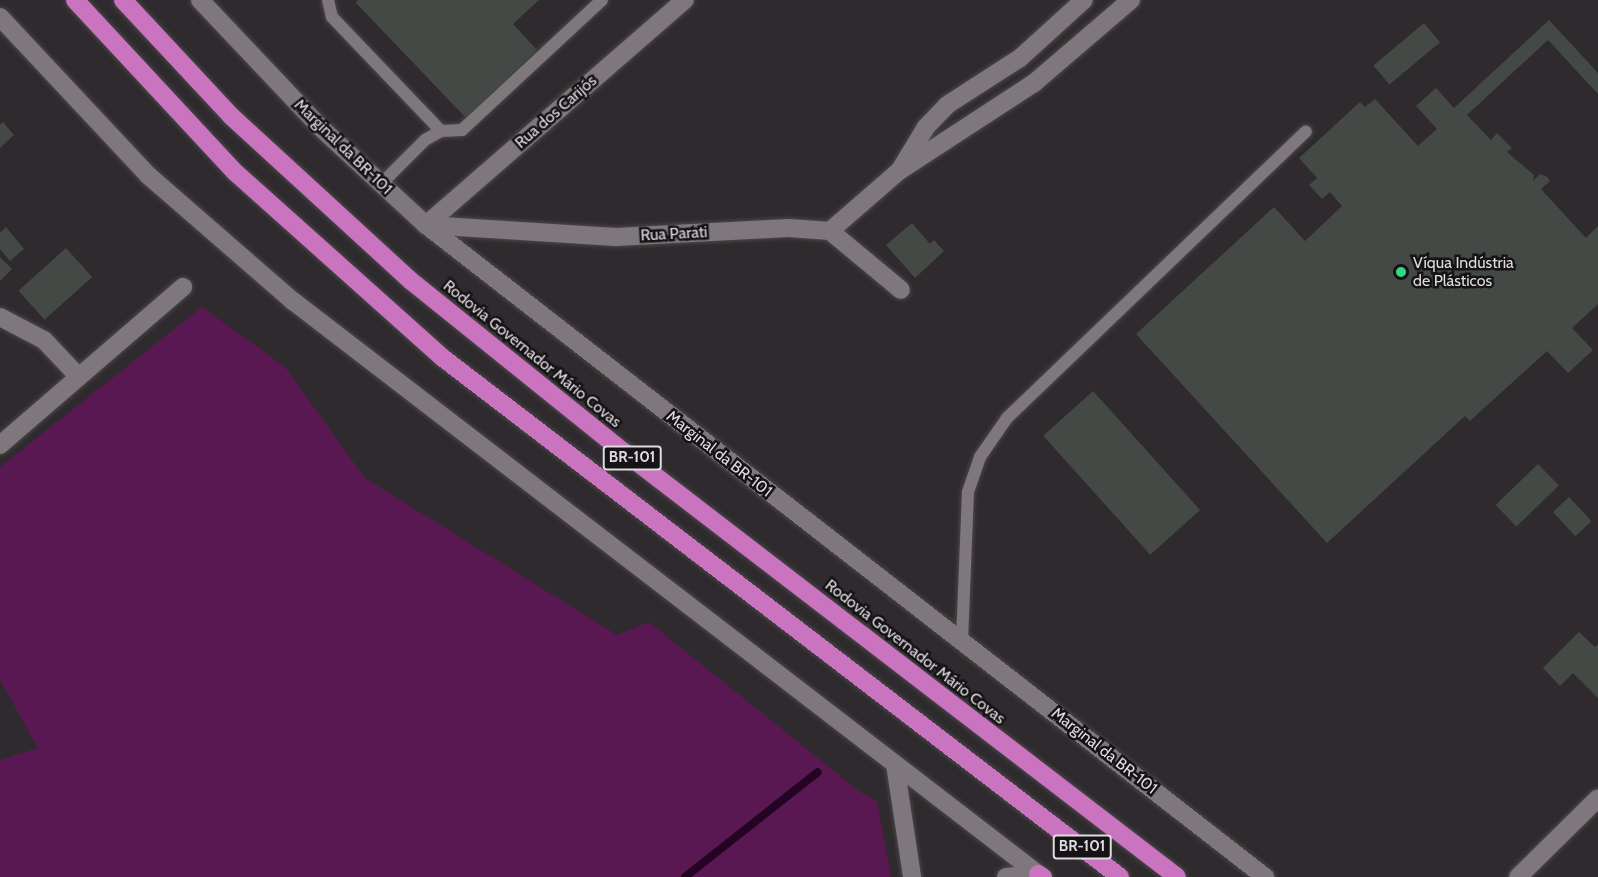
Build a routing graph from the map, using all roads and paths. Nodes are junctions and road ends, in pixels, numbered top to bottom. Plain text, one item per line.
1 (75, 0) edge
2 (123, 0) edge
3 (200, 0) edge
4 (328, 0) edge
5 (602, 0) edge
6 (685, 0) edge
7 (1084, 0) edge
8 (1131, 0) edge
9 (0, 17) edge
10 (441, 131) junction
11 (1306, 131) dead end
12 (899, 171) junction
13 (381, 185) junction
14 (426, 225) junction
15 (830, 231) junction
16 (183, 287) dead end
17 (901, 290) dead end
18 (0, 317) edge
19 (78, 376) junction
20 (0, 446) edge
21 (962, 641) junction
22 (895, 764) junction
23 (1598, 798) edge
24 (1040, 875) edge
25 (912, 877) edge
26 (1006, 877) edge
27 (1120, 877) edge
28 (1177, 877) edge
29 (1265, 877) edge
30 (1518, 877) edge

1 - 27 highway, BR-101
2 - 28 highway, Rodovia Governador Mário Covas / BR-101
3 - 13 main road, Marginal da BR-101
4 - 10 lane
5 - 10 lane
6 - 14 main road, Rua dos Carijós
7 - 12 main road
8 - 12 main road
9 - 22 main road
10 - 13 lane
11 - 21 lane
12 - 15 main road
13 - 14 main road, Marginal da BR-101
14 - 15 main road, Rua Parati
14 - 21 main road, Marginal da BR-101
15 - 17 main road
16 - 19 main road
18 - 19 main road
19 - 20 main road
21 - 29 main road, Marginal da BR-101
22 - 24 main road
22 - 25 main road
23 - 30 main road
24 - 26 main road

